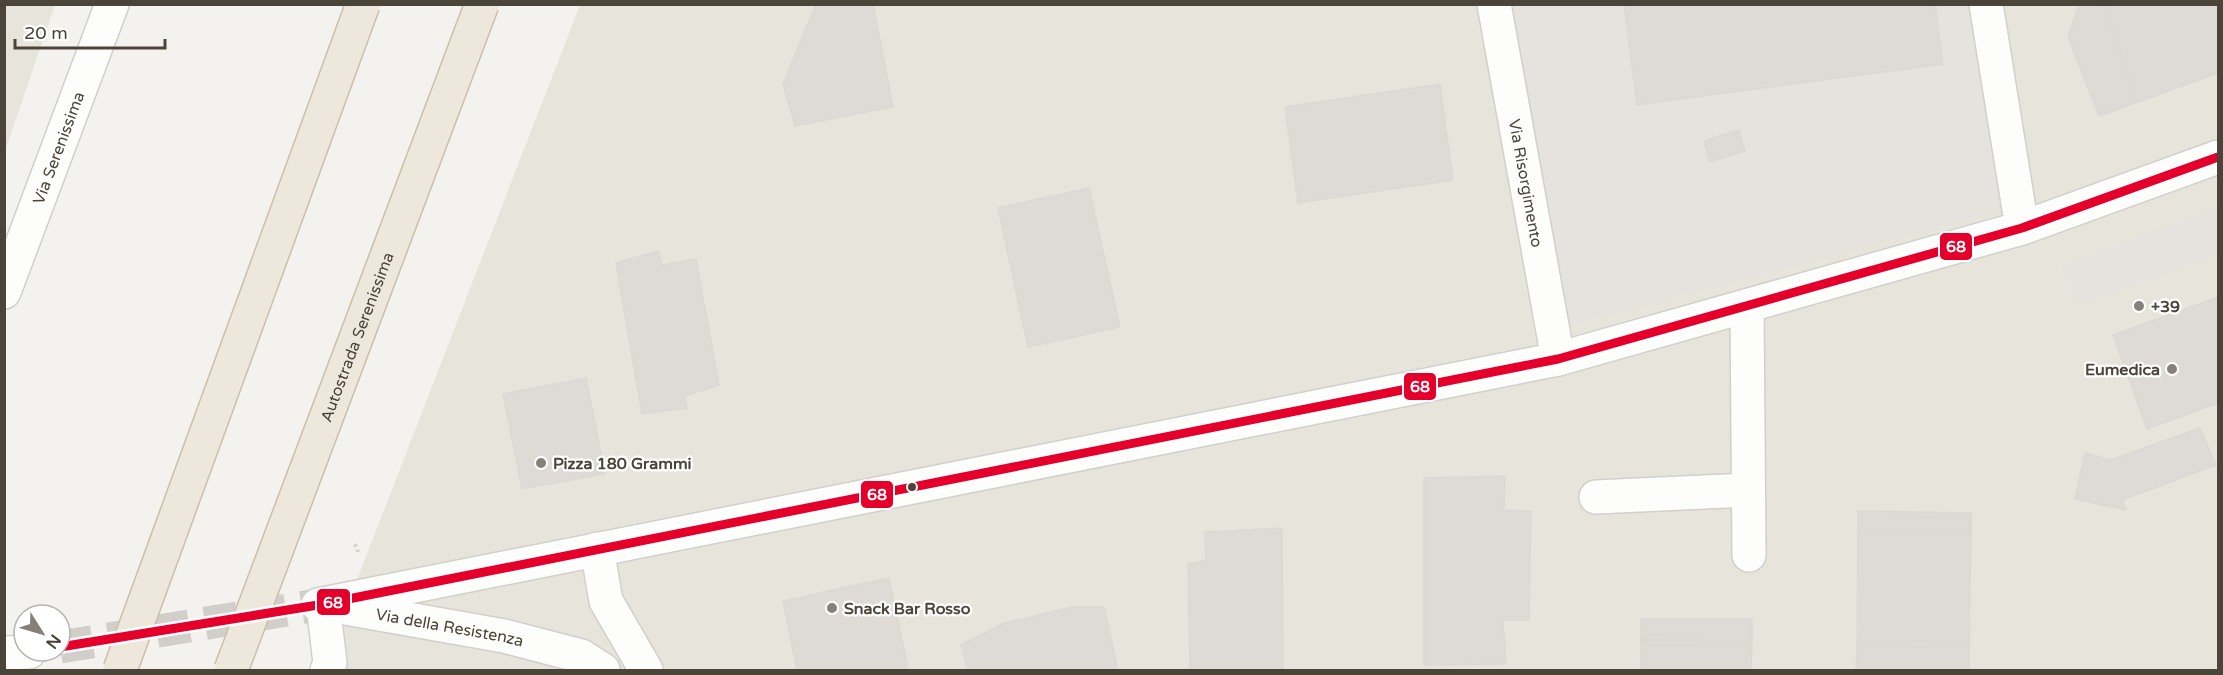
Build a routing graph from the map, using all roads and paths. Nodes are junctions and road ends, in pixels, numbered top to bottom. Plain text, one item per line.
1 (112, 4) edge
2 (363, 4) edge
3 (482, 4) edge
4 (1494, 4) edge
5 (1986, 4) edge
6 (2218, 157) edge
7 (2022, 228) junction
8 (4, 292) edge
9 (1747, 306) junction
10 (1558, 359) junction
11 (1748, 490) junction
12 (1596, 497) dead end
13 (597, 549) junction
14 (1749, 555) dead end
15 (320, 605) junction
16 (120, 670) edge
17 (231, 670) edge
18 (327, 670) edge
19 (603, 670) edge
20 (646, 670) edge

1 - 8 street, Via Serenissima
2 - 16 highway, bridge
3 - 17 highway, Autostrada Serenissima, bridge
4 - 10 street, Via Risorgimento
5 - 7 street
6 - 7 street
7 - 9 street
9 - 10 street
9 - 11 street
10 - 13 street
11 - 12 street
11 - 14 street
13 - 15 street
13 - 20 street
15 - 18 street
15 - 19 street, Via della Resistenza

